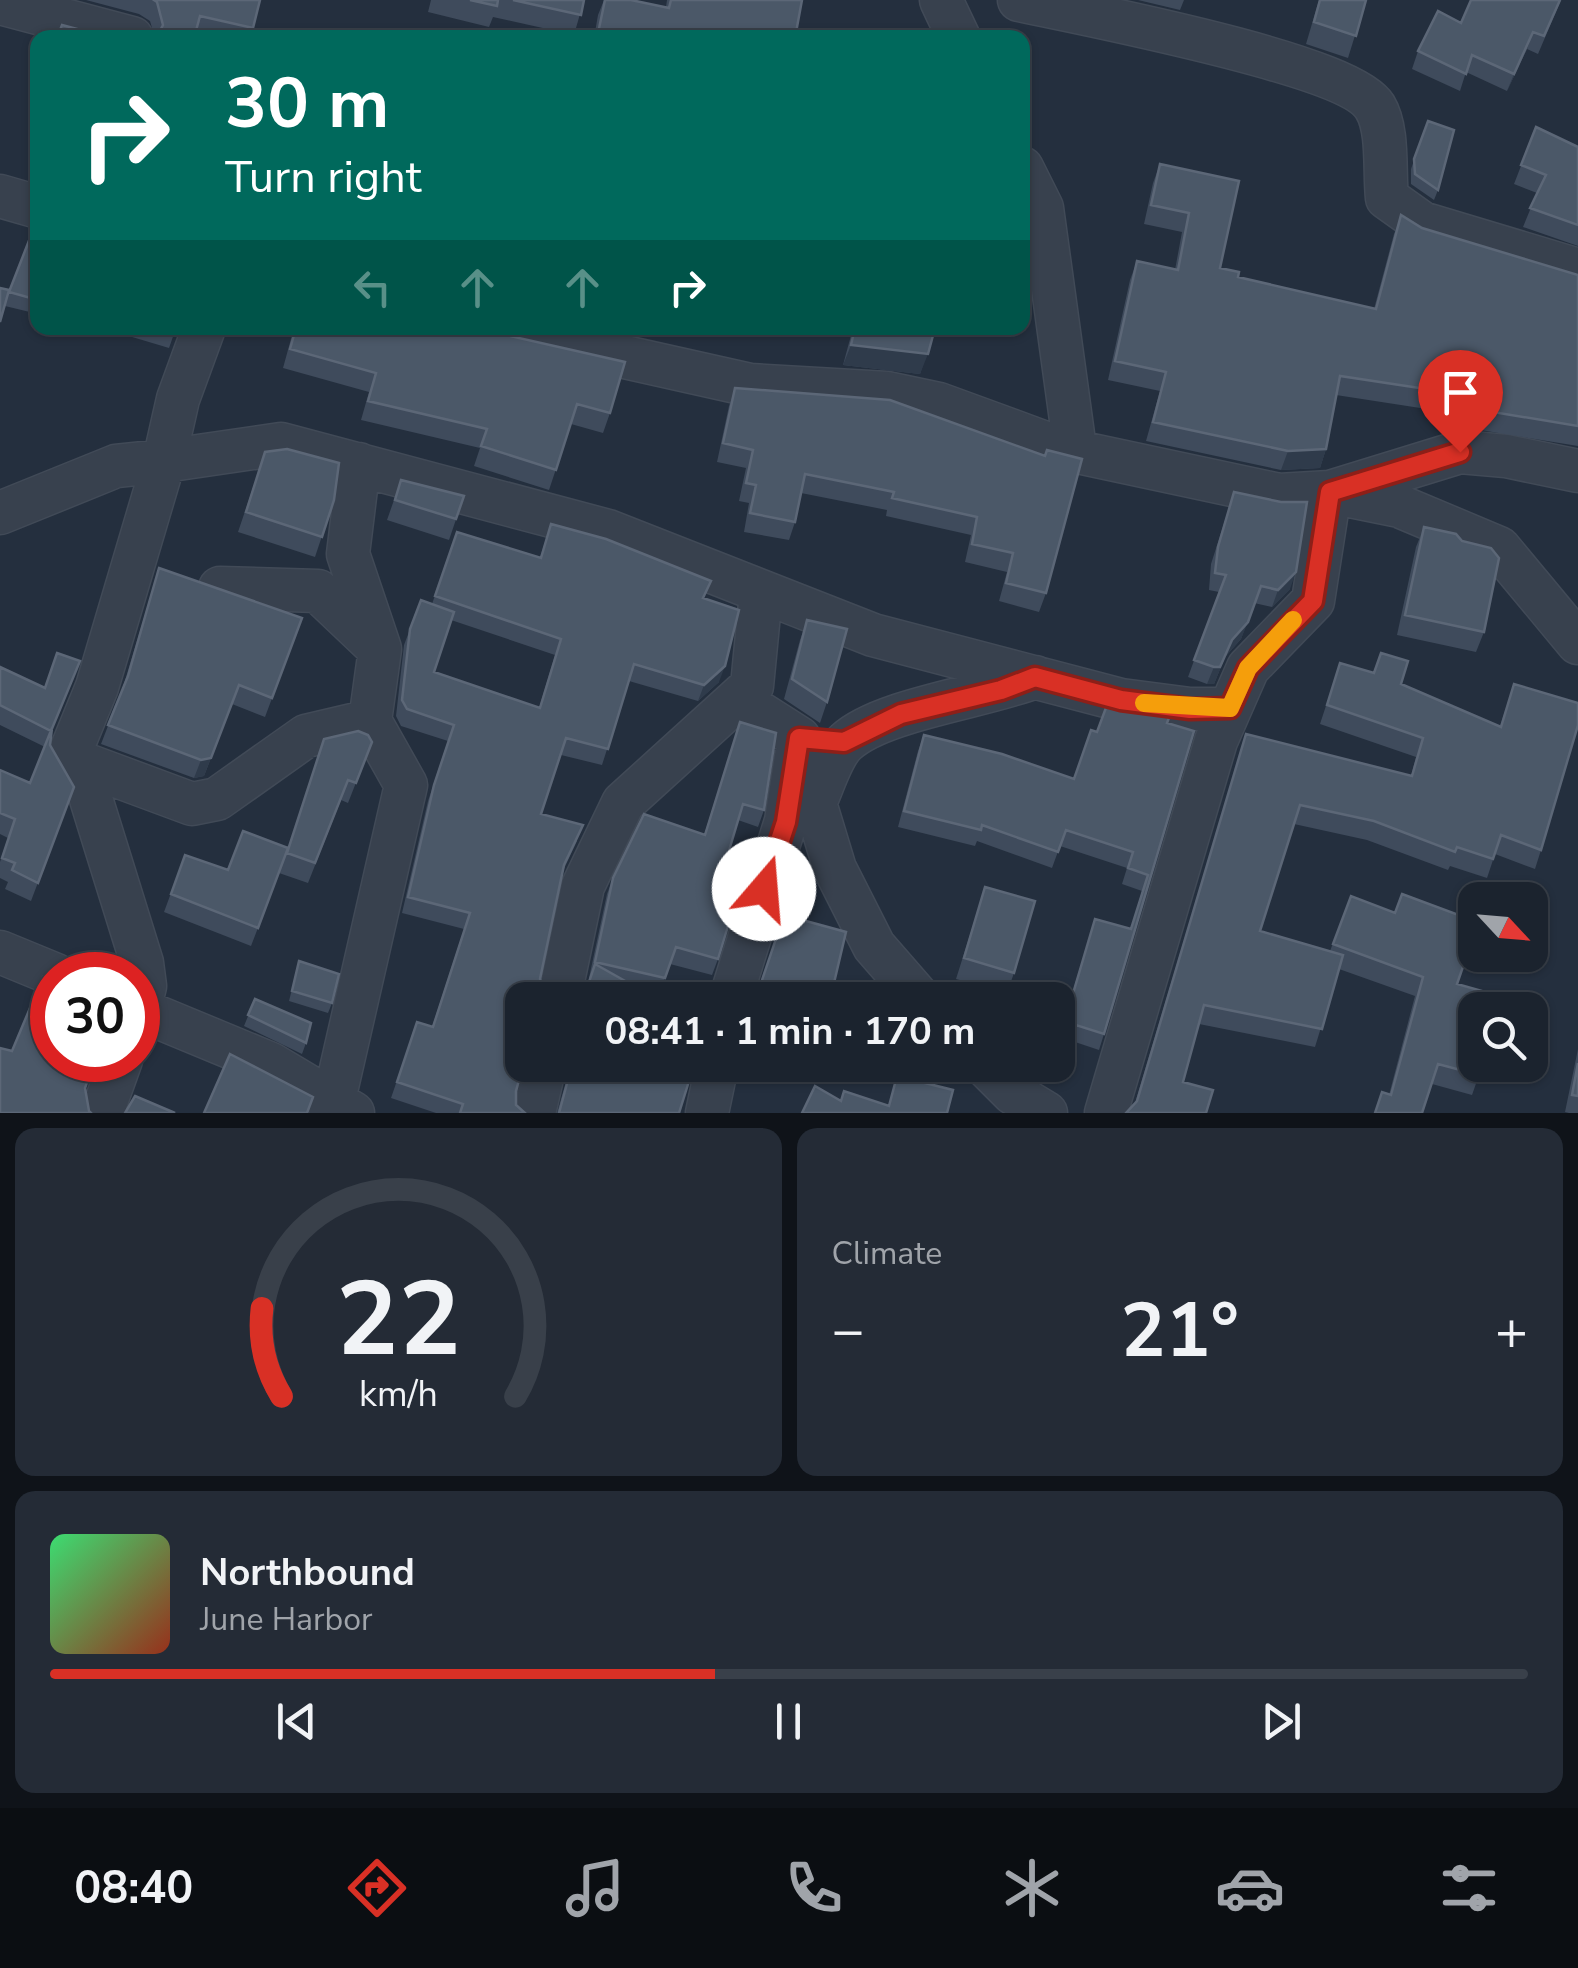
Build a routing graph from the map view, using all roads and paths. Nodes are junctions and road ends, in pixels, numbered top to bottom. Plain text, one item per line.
1 (941, 0) edge
2 (1019, 0) edge
3 (0, 3) edge
4 (102, 30) edge
5 (955, 30) edge
6 (1030, 184) edge
7 (0, 196) edge
8 (30, 205) edge
9 (1034, 234) edge
10 (1578, 270) edge
11 (201, 335) edge
12 (526, 335) edge
13 (1075, 448) junction
14 (164, 461) junction
15 (359, 464) junction
16 (1578, 471) edge
17 (1330, 492) junction
18 (0, 513) edge
19 (220, 588) edge
20 (761, 594) junction
21 (1578, 643) edge
22 (380, 649) junction
23 (1035, 677) junction
24 (738, 699) junction
25 (1230, 708) junction
26 (370, 721) junction
27 (799, 738) junction
28 (844, 742) junction
29 (68, 758) junction
30 (0, 952) edge
31 (139, 952) edge
32 (30, 964) edge
33 (563, 982) edge
34 (736, 982) edge
35 (905, 982) edge
36 (160, 1020) edge
37 (113, 1082) edge
38 (541, 1082) edge
39 (713, 1082) edge
40 (1001, 1082) edge
41 (339, 1110) edge
42 (102, 1113) edge
43 (534, 1113) edge
44 (707, 1113) edge
45 (1046, 1113) edge
46 (1106, 1113) edge

1 - 5 street
2 - 10 street
3 - 4 street
6 - 9 street
7 - 8 street
9 - 13 street
11 - 14 street
12 - 13 street
13 - 17 street
14 - 15 street
14 - 18 street
14 - 29 street
15 - 20 street
15 - 22 street
16 - 17 street
17 - 21 street
17 - 25 street
19 - 22 street
20 - 23 street
20 - 24 street
22 - 26 street
23 - 25 street
23 - 28 street
24 - 27 street
24 - 33 street
25 - 46 street
26 - 29 street
26 - 41 street
27 - 28 street
27 - 34 street
28 - 35 street
29 - 31 street
30 - 32 street
36 - 41 street
37 - 42 street
38 - 43 street
39 - 44 street
40 - 45 street

